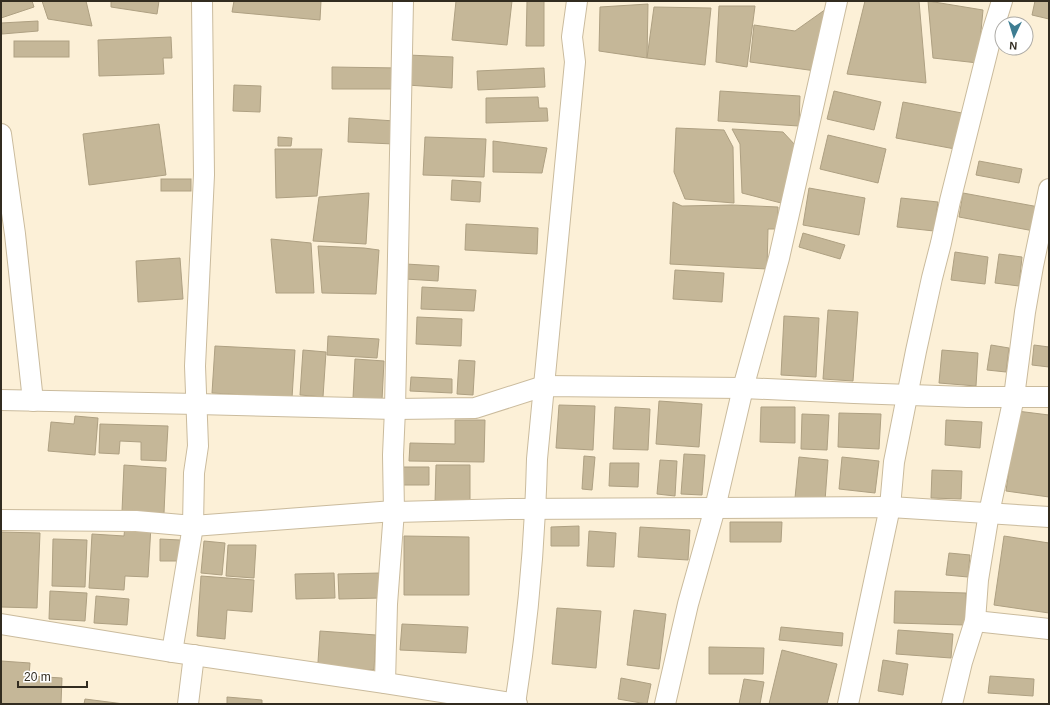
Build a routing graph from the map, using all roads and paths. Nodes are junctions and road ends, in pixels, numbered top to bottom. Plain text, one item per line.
1 (202, 1) edge
2 (403, 1) edge
3 (577, 1) edge
4 (837, 1) edge
5 (995, 2) edge
6 (1, 134) edge
7 (1049, 189) edge
8 (544, 386) junction
9 (744, 388) junction
10 (907, 395) junction
11 (1014, 397) junction
12 (1049, 398) edge
13 (1, 400) edge
14 (33, 401) junction
15 (197, 404) junction
16 (395, 409) junction
17 (890, 507) junction
18 (715, 508) junction
19 (536, 509) junction
20 (394, 511) junction
21 (989, 513) junction
22 (1049, 517) edge
23 (1, 520) edge
24 (193, 526) junction
25 (975, 621) junction
26 (1, 624) edge
27 (1049, 629) edge
28 (172, 652) junction
29 (194, 655) junction
30 (385, 683) junction
31 (478, 701) edge
32 (188, 704) edge
33 (516, 704) edge
34 (665, 704) edge
35 (848, 704) edge
36 (952, 704) edge

1 - 15 street
2 - 16 street
3 - 8 street
4 - 9 street
5 - 10 street
6 - 14 street
7 - 11 street
8 - 9 street
8 - 16 street
8 - 19 street
9 - 10 street
9 - 18 street
10 - 11 street
10 - 17 street
11 - 12 street
11 - 21 street
13 - 14 street
14 - 15 street
15 - 16 street
15 - 24 street
16 - 20 street
17 - 18 street
17 - 21 street
17 - 35 street
18 - 19 street
18 - 34 street
19 - 20 street
19 - 33 street
20 - 24 street
20 - 30 street
21 - 22 street
21 - 25 street
23 - 24 street
24 - 28 street
25 - 27 street
25 - 36 street
26 - 28 street
28 - 29 street
29 - 30 street
29 - 32 street
30 - 31 street
31 - 33 street

